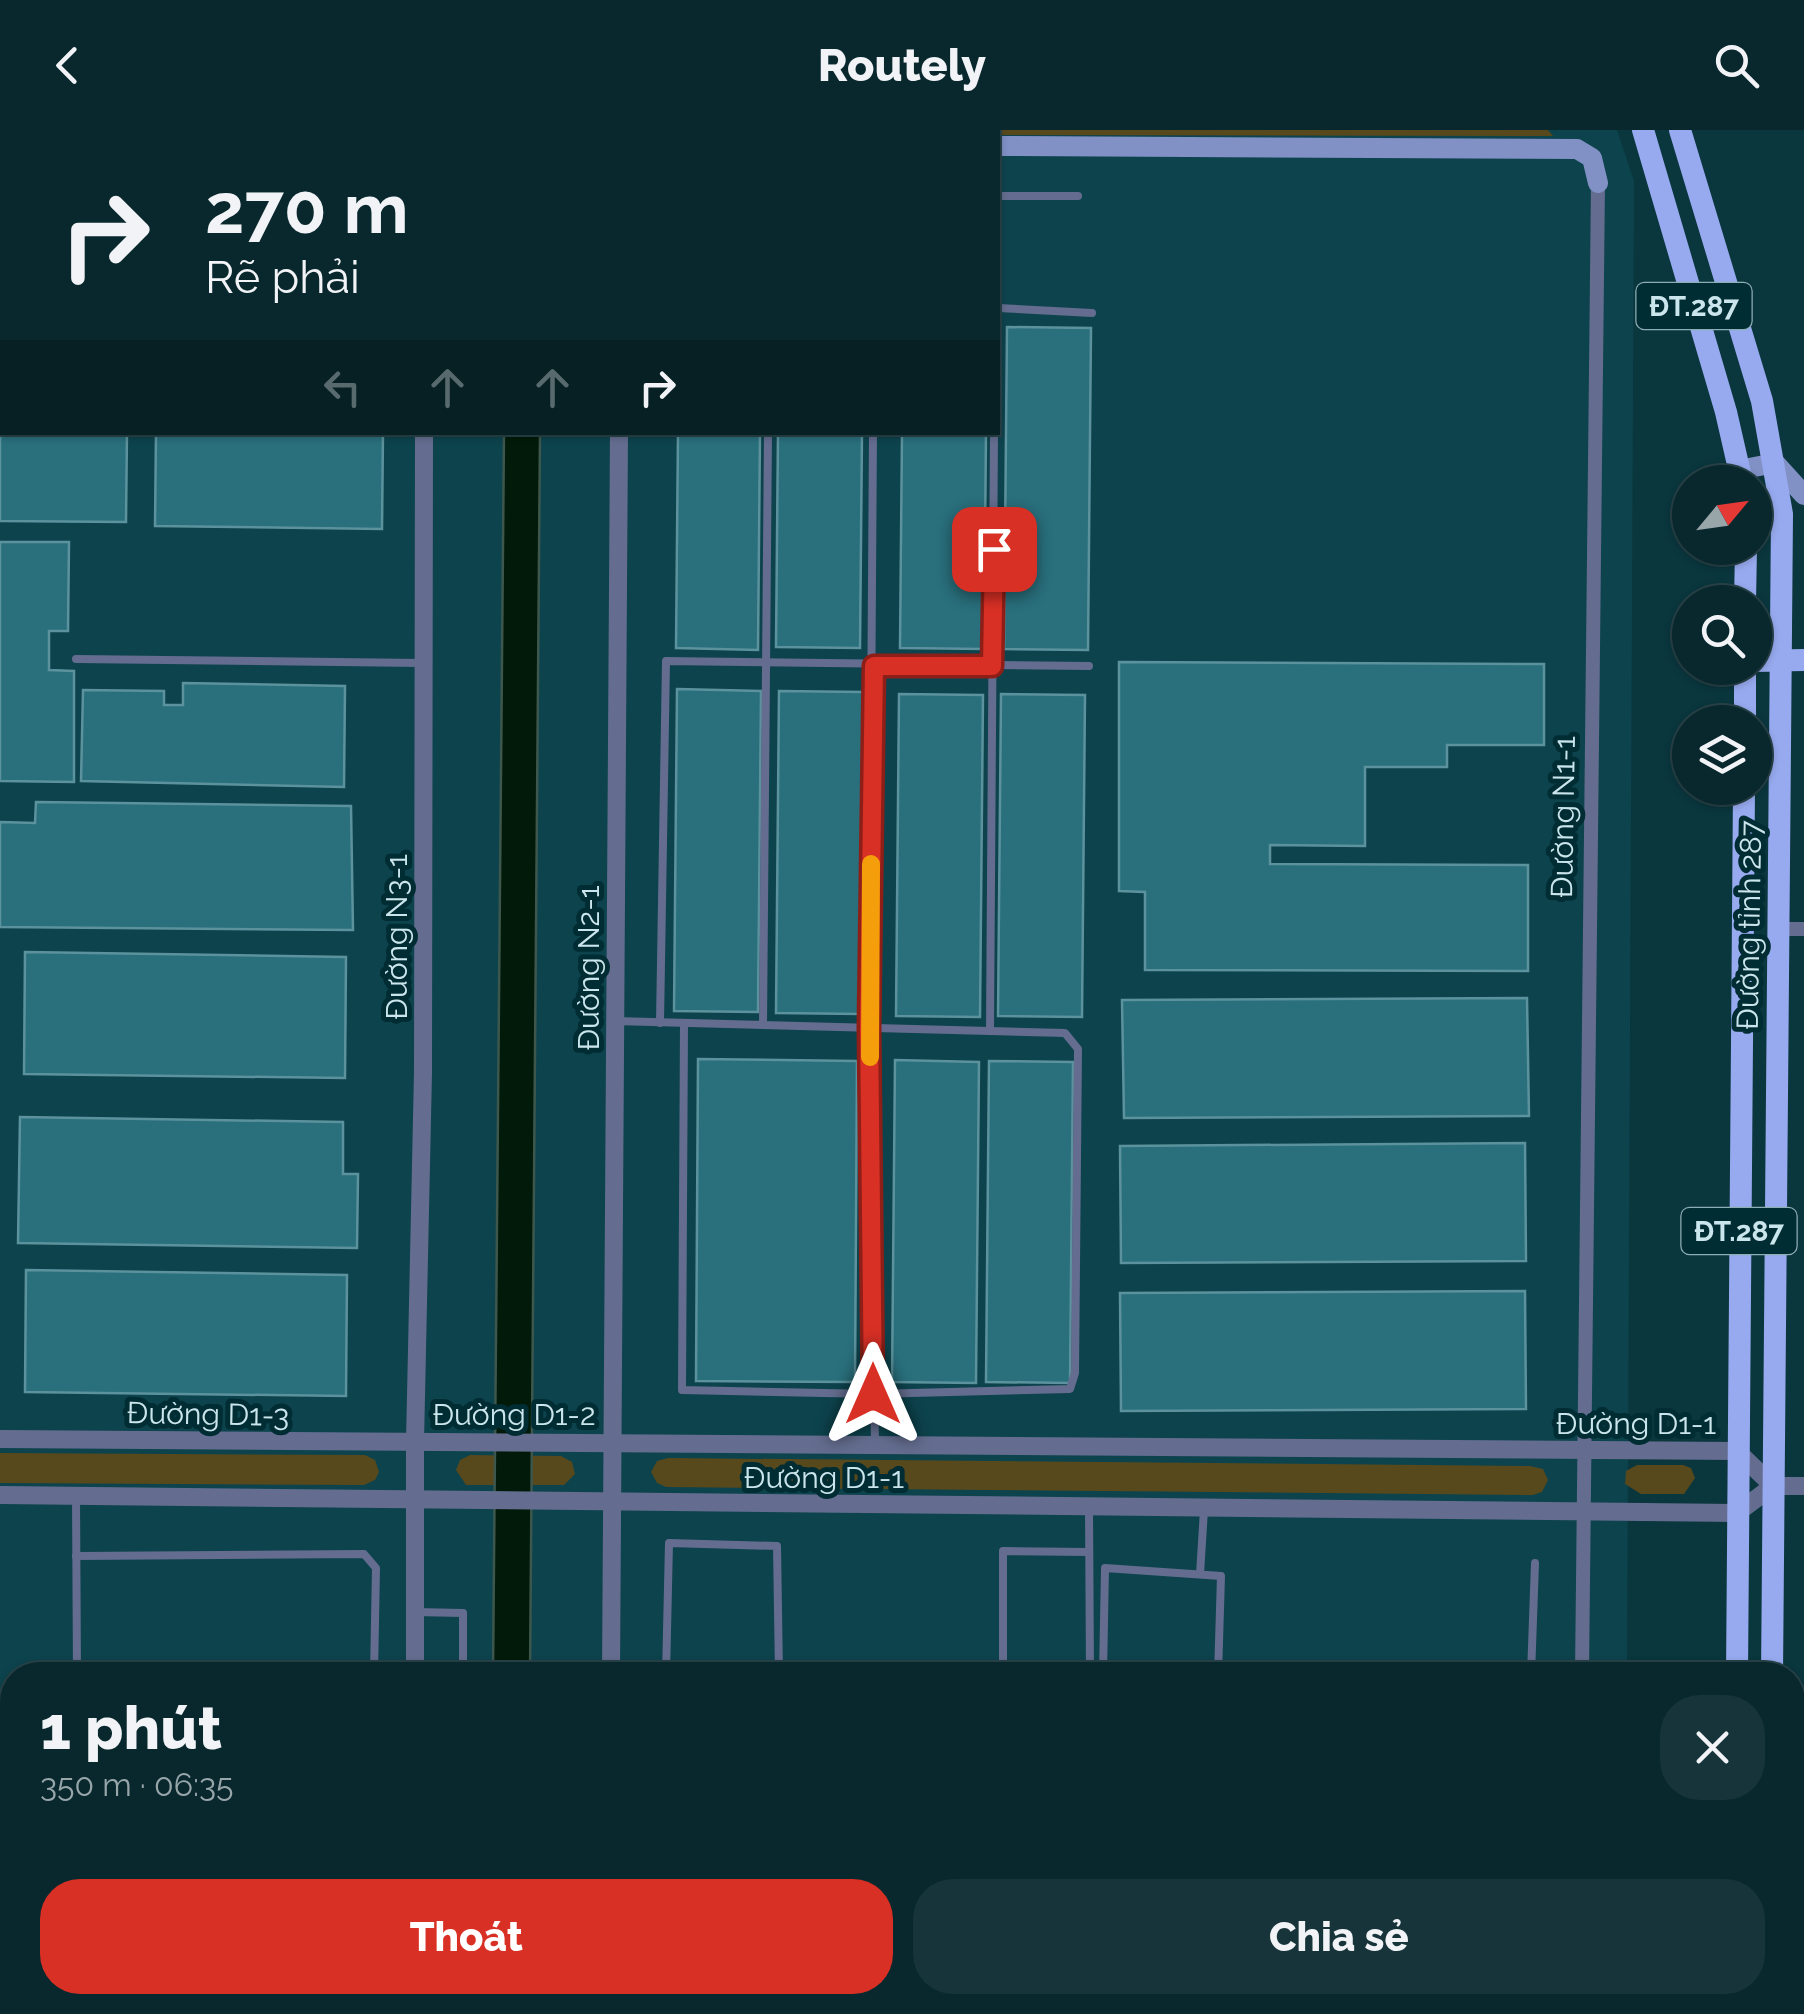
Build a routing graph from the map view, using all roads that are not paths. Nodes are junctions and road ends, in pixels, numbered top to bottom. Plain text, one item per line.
1 (1643, 130) edge
2 (1680, 130) edge
3 (1000, 146) edge
4 (1598, 183) joint
5 (1000, 196) edge
6 (1078, 196) dead end
7 (1000, 308) edge
8 (1092, 314) dead end
9 (424, 435) edge
10 (619, 435) edge
11 (768, 435) edge
12 (873, 435) edge
13 (994, 435) edge
14 (1775, 464) junction
15 (1738, 465) edge
16 (1772, 465) edge
17 (1804, 495) edge
18 (76, 659) dead end
19 (1793, 660) edge
20 (424, 663) junction
21 (766, 664) junction
22 (874, 666) junction
23 (992, 666) junction
24 (1089, 666) dead end
25 (1744, 805) edge
26 (1779, 929) junction
27 (1804, 929) edge
28 (615, 1021) junction
29 (660, 1022) junction
30 (684, 1023) junction
31 (763, 1025) junction
32 (869, 1028) junction
33 (990, 1031) junction
34 (873, 1394) junction
35 (0, 1439) edge
36 (415, 1442) junction
37 (614, 1442) junction
38 (875, 1443) junction
39 (1737, 1451) junction
40 (1584, 1452) junction
41 (1773, 1486) junction
42 (1804, 1486) edge
43 (0, 1495) edge
44 (76, 1496) junction
45 (414, 1500) junction
46 (612, 1504) junction
47 (1089, 1504) junction
48 (1204, 1506) junction
49 (1584, 1510) junction
50 (1737, 1514) junction
51 (1088, 1552) junction
52 (76, 1556) junction
53 (1534, 1564) dead end
54 (1200, 1574) junction
55 (416, 1612) junction
56 (77, 1662) edge
57 (374, 1662) edge
58 (415, 1662) edge
59 (463, 1662) edge
60 (610, 1662) edge
61 (666, 1662) edge
62 (779, 1662) edge
63 (1003, 1662) edge
64 (1090, 1662) edge
65 (1103, 1662) edge
66 (1218, 1662) edge
67 (1531, 1662) edge
68 (1582, 1662) edge
69 (1737, 1662) edge
70 (1772, 1662) edge

1 - 15 main road, ĐT.287
2 - 14 main road, Đường tỉnh 287 / ĐT.287
3 - 4 main road
4 - 40 street, Đường N1-1
5 - 6 lane
7 - 8 lane
9 - 20 street, Đường N3-1
10 - 28 street, Đường N2-1
11 - 21 lane
12 - 22 lane
13 - 23 lane
14 - 16 main road
14 - 17 main road
14 - 19 main road, Đường tỉnh 287 / ĐT.287
18 - 20 lane
19 - 26 main road, Đường tỉnh 287 / ĐT.287
20 - 36 street, Đường N3-1
21 - 22 lane
21 - 29 lane
21 - 31 lane
22 - 23 lane
22 - 32 lane
23 - 24 lane
23 - 33 lane
25 - 39 main road, Đường tỉnh 287 / ĐT.287
26 - 27 street
26 - 41 main road, Đường tỉnh 287 / ĐT.287
28 - 29 lane
28 - 37 street, Đường N2-1
29 - 30 lane
30 - 31 lane
30 - 34 lane
31 - 32 lane
32 - 33 lane
32 - 34 lane
33 - 34 lane
34 - 38 lane
35 - 36 street, Đường D1-3
36 - 37 street, Đường D1-2
36 - 45 street, Đường N3-1
37 - 38 street, Đường D1-1
37 - 46 street, Đường N2-1
38 - 40 street, Đường D1-1
39 - 40 street, Đường D1-1
39 - 41 street, Đường D1-1
39 - 50 main road, Đường tỉnh 287 / ĐT.287
40 - 49 street, Đường N1-1
41 - 42 street
41 - 50 street
41 - 70 main road, Đường tỉnh 287 / ĐT.287
43 - 44 street
44 - 45 street
44 - 52 lane
45 - 46 street
45 - 55 street, Đường N3-1
46 - 47 street, Đường D1-1
46 - 60 street, Đường N2-1
47 - 48 street, Đường D1-1
47 - 51 lane
48 - 49 street, Đường D1-1
48 - 54 lane
49 - 50 street, Đường D1-1
49 - 68 street, Đường N1-1
50 - 69 main road, Đường tỉnh 287 / ĐT.287
51 - 63 lane
51 - 64 lane
52 - 56 lane
52 - 57 lane
53 - 67 lane
54 - 65 lane
54 - 66 lane
55 - 58 street, Đường N3-1
55 - 59 lane
61 - 62 lane

